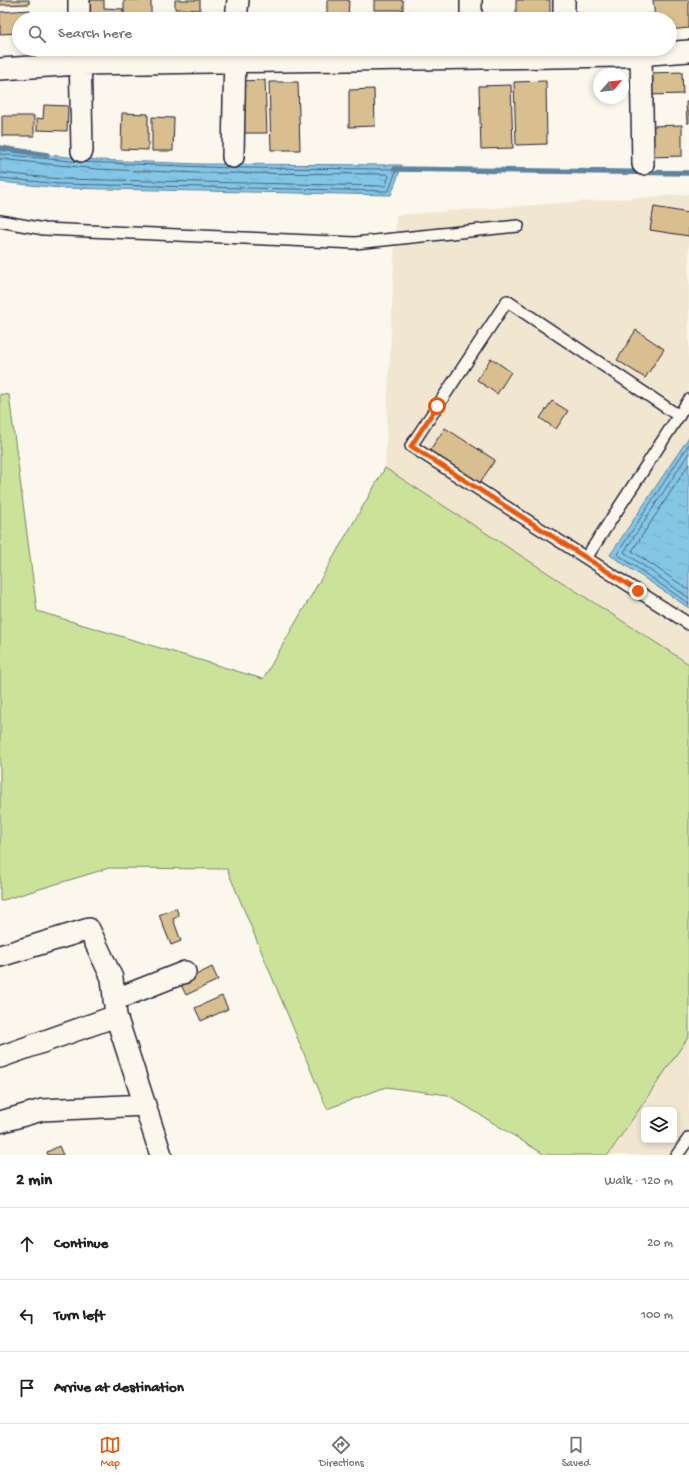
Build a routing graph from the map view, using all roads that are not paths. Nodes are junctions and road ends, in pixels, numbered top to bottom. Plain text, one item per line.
1 (79, 0) edge
2 (238, 0) edge
3 (471, 0) edge
4 (564, 0) edge
5 (79, 12) edge
6 (237, 12) edge
7 (471, 12) edge
8 (564, 12) edge
9 (689, 51) edge
10 (677, 52) edge
11 (234, 56) edge
12 (642, 56) edge
13 (80, 57) edge
14 (0, 69) edge
15 (82, 151) dead end
16 (233, 157) dead end
17 (644, 164) dead end
18 (0, 220) edge
19 (518, 226) dead end
20 (689, 400) edge
21 (679, 416) junction
22 (586, 558) junction
23 (689, 624) edge
24 (0, 956) edge
25 (185, 972) dead end
26 (115, 1008) junction
27 (0, 1057) edge
28 (145, 1106) junction
29 (0, 1122) edge
30 (689, 1138) edge
31 (160, 1155) edge
32 (678, 1155) edge

1 - 5 street
2 - 6 street
3 - 7 street
4 - 8 street
9 - 10 street
11 - 13 street
11 - 16 street
12 - 17 street
13 - 14 street
13 - 15 street
18 - 19 lane
20 - 21 lane
21 - 22 lane
21 - 22 lane
22 - 23 lane
24 - 26 street
25 - 26 street
26 - 27 street
26 - 28 street
28 - 29 street
28 - 31 street
30 - 32 lane

